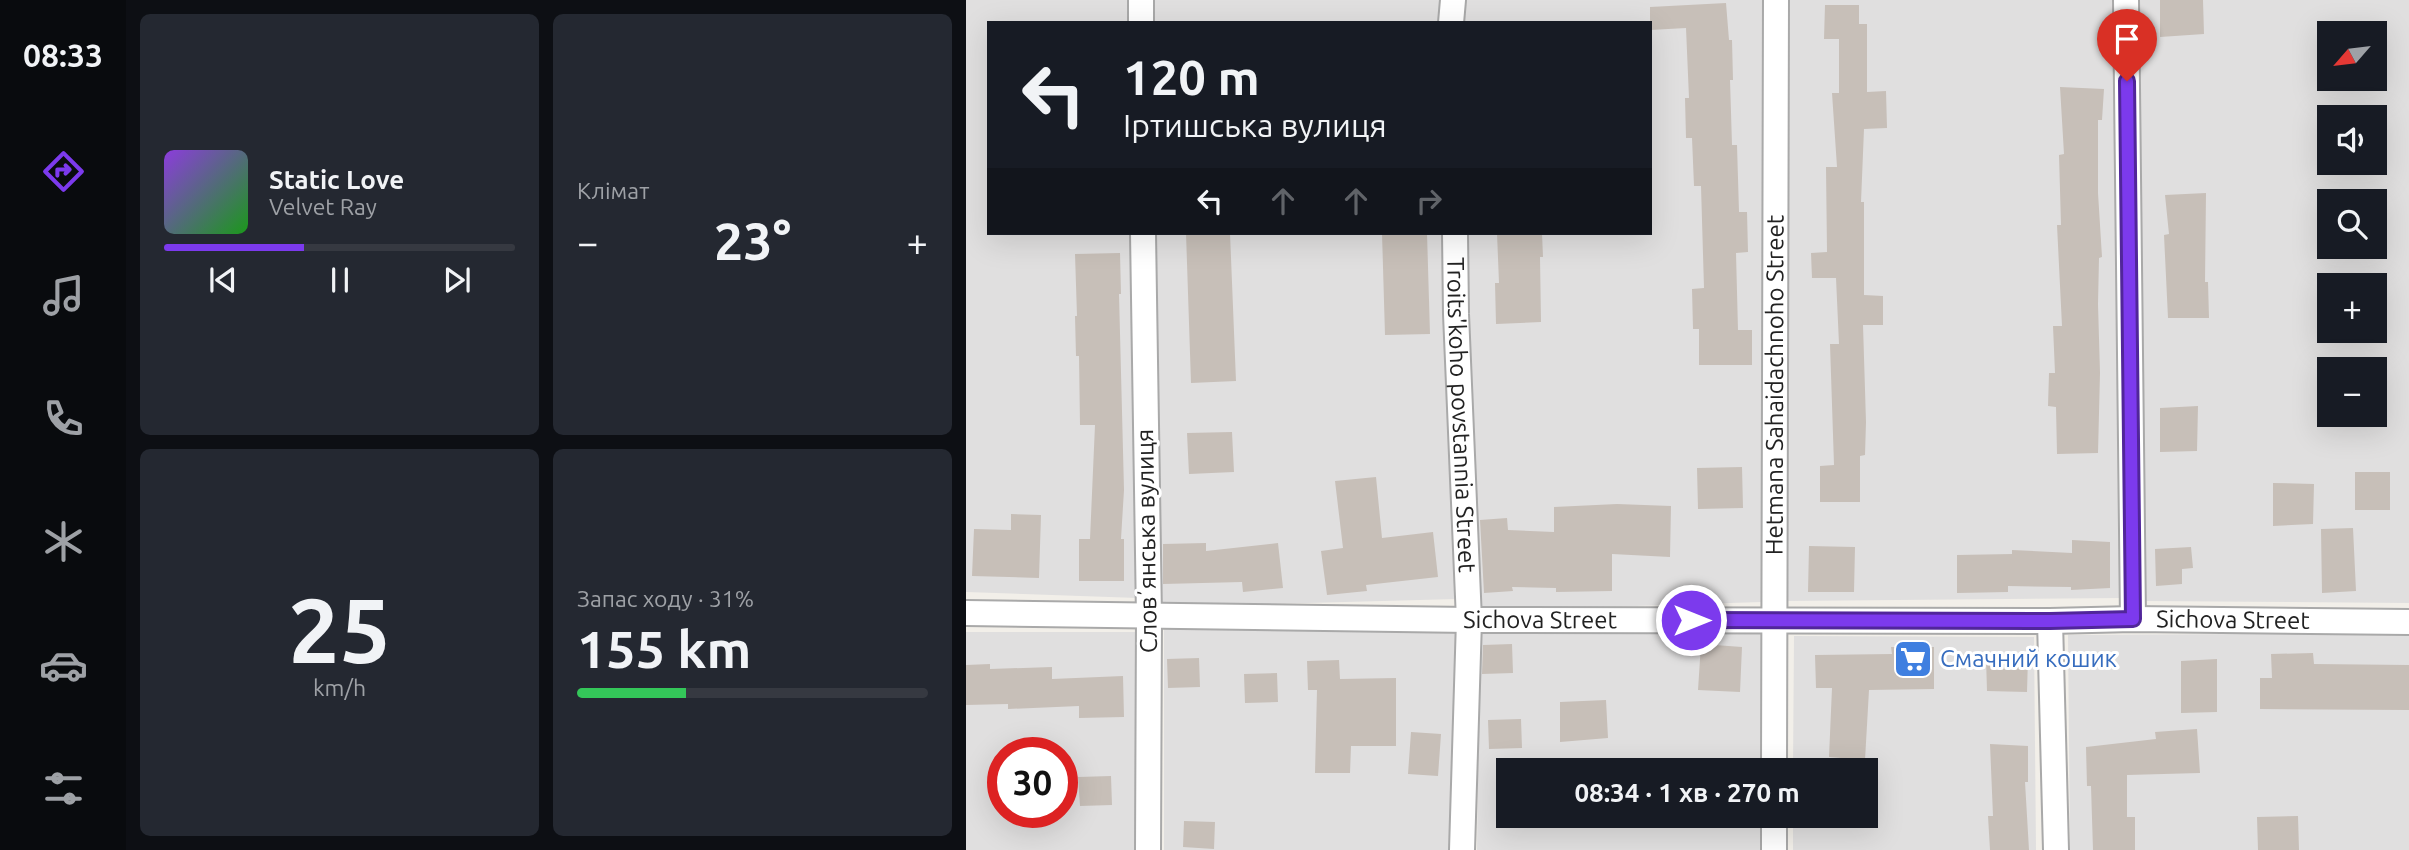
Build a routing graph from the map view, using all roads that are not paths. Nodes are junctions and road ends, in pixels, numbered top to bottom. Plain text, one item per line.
1 (1141, 0) edge
2 (1453, 0) edge
3 (1776, 0) edge
4 (2126, 0) edge
5 (1141, 21) edge
6 (1451, 21) edge
7 (1143, 235) edge
8 (1455, 235) edge
9 (966, 613) edge
10 (1149, 617) junction
11 (2133, 619) junction
12 (1469, 620) junction
13 (1774, 620) junction
14 (2050, 621) junction
15 (2409, 622) edge
16 (1774, 758) edge
17 (1774, 828) edge
18 (1148, 850) edge
19 (1462, 850) edge
20 (1773, 850) edge
21 (2056, 850) edge

1 - 5 street
2 - 6 street
3 - 13 street, Hetmana Sahaidachnoho Street
4 - 11 street
7 - 10 street, Словʼянська вулиця
8 - 12 street, Troits'koho povstannia Street
9 - 10 street, Sichova Street
10 - 12 street, Sichova Street
10 - 18 street, Словʼянська вулиця
11 - 14 street, Sichova Street
11 - 15 street, Sichova Street
12 - 13 street, Sichova Street
12 - 19 street, Troits'koho povstannia Street
13 - 14 street, Sichova Street
13 - 16 street, Hetmana Sahaidachnoho Street
14 - 21 street
17 - 20 street

